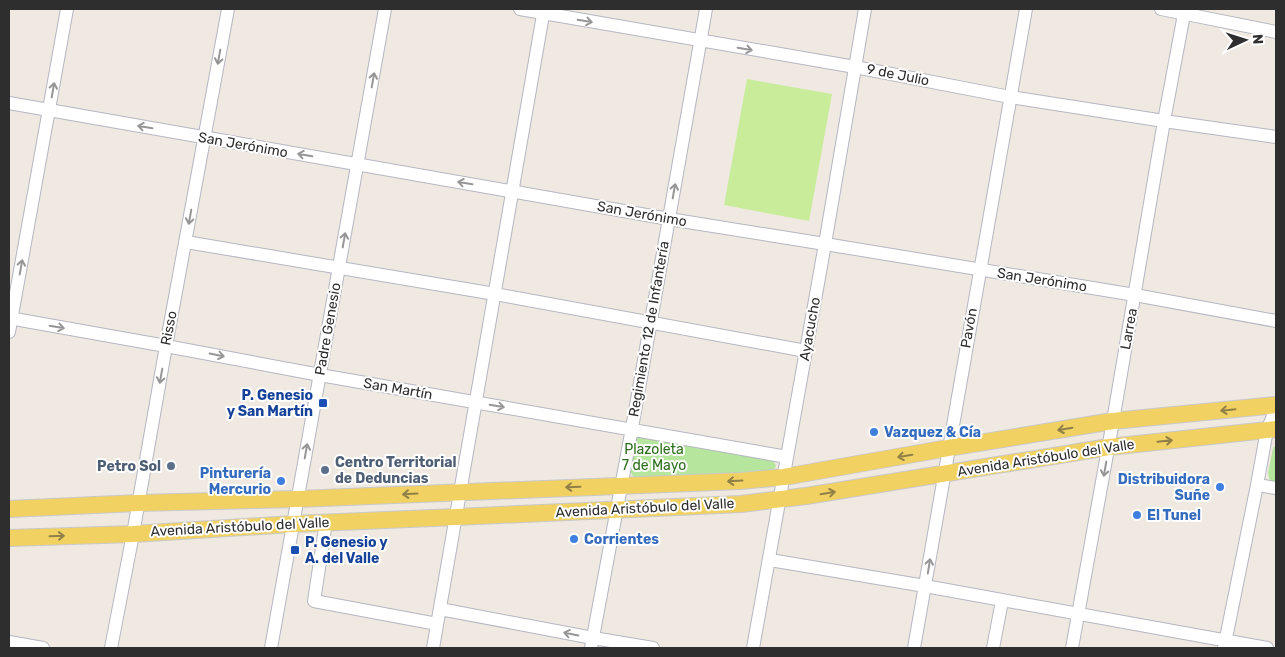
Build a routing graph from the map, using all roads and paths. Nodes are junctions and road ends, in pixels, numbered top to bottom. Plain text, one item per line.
1 (67, 9) edge
2 (228, 9) edge
3 (385, 9) edge
4 (520, 9) edge
5 (706, 9) edge
6 (865, 9) edge
7 (1026, 9) edge
8 (1161, 9) edge
9 (544, 11) edge
10 (1185, 11) edge
11 (1276, 32) edge
12 (700, 41) junction
13 (855, 67) junction
14 (1010, 97) junction
15 (9, 104) edge
16 (49, 110) junction
17 (1164, 121) junction
18 (1276, 137) edge
19 (204, 138) junction
20 (358, 165) junction
21 (513, 192) junction
22 (669, 219) junction
23 (186, 242) junction
24 (825, 244) junction
25 (339, 268) junction
26 (980, 270) junction
27 (495, 294) junction
28 (1135, 295) junction
29 (10, 319) edge
30 (1276, 321) edge
31 (650, 323) junction
32 (9, 332) edge
33 (166, 346) junction
34 (806, 351) junction
35 (320, 375) junction
36 (476, 402) junction
37 (1276, 407) edge
38 (1113, 421) junction
39 (632, 428) junction
40 (1272, 429) edge
41 (1109, 446) junction
42 (948, 448) junction
43 (787, 457) junction
44 (944, 473) junction
45 (784, 477) junction
46 (621, 485) junction
47 (1258, 485) junction
48 (1276, 488) edge
49 (460, 492) junction
50 (298, 499) junction
51 (780, 500) junction
52 (138, 503) junction
53 (9, 509) edge
54 (616, 510) junction
55 (456, 517) junction
56 (326, 522) junction
57 (293, 524) junction
58 (133, 534) junction
59 (9, 538) edge
60 (770, 560) junction
61 (925, 586) junction
62 (1002, 601) junction
63 (440, 609) junction
64 (1078, 615) junction
65 (437, 624) junction
66 (9, 642) edge
67 (592, 643) edge
68 (1224, 644) edge
69 (43, 648) edge
70 (111, 648) edge
71 (271, 648) edge
72 (433, 648) edge
73 (653, 648) edge
74 (753, 648) edge
75 (914, 648) edge
76 (993, 648) edge
77 (1072, 648) edge
78 (1267, 648) edge

16 -> 1 street
2 -> 19 street, Risso
20 -> 3 street, Padre Genesio
4 - 9 street, 9 de Julio
5 - 12 street, Regimiento 12 de Infantería
6 - 13 street, Ayacucho
7 - 14 street, Pavón
8 - 10 street
9 -> 12 street, 9 de Julio
9 - 21 street
10 - 11 street
10 - 17 street, Larrea
12 -> 13 street, 9 de Julio
22 -> 12 street, Regimiento 12 de Infantería
13 - 14 street, 9 de Julio
13 - 24 street, Ayacucho
14 - 17 street, 9 de Julio
14 - 26 street, Pavón
15 - 16 street, San Jerónimo
19 -> 16 street, San Jerónimo
29 -> 16 street
17 - 18 street, 9 de Julio
17 - 28 street, Larrea
20 -> 19 street, San Jerónimo
19 -> 23 street, Risso
21 -> 20 street, San Jerónimo
25 -> 20 street, Padre Genesio
21 - 22 street, San Jerónimo
21 - 27 street
22 - 24 street, San Jerónimo
22 - 31 street, Regimiento 12 de Infantería
23 - 25 street
23 - 33 street, Risso
24 - 26 street, San Jerónimo
24 - 34 street, Ayacucho
25 - 27 street
25 - 35 street, Padre Genesio
26 - 28 street, San Jerónimo
26 - 42 street, Pavón
27 - 31 street
27 - 36 street
28 - 30 street, San Jerónimo
28 - 38 street, Larrea
29 - 32 street
29 -> 33 street, San Martín
31 - 34 street
31 - 39 street, Regimiento 12 de Infantería
33 -> 35 street, San Martín
33 -> 52 street, Risso
34 - 43 street, Ayacucho
35 - 36 street, San Martín
50 -> 35 street, Padre Genesio
36 -> 39 street, San Martín
36 - 49 street
37 -> 38 main road, Avenida Aristóbulo del Valle
37 - 40 street
38 - 41 street, Larrea
38 -> 42 main road, Avenida Aristóbulo del Valle
39 - 43 street, San Martín
39 - 46 street, Regimiento 12 de Infantería
41 -> 40 main road, Avenida Aristóbulo del Valle
40 - 47 street
41 - 44 main road, Avenida Aristóbulo del Valle
41 -> 64 street, Larrea
42 - 44 street, Pavón
42 -> 45 main road, Avenida Aristóbulo del Valle
43 - 45 street, Ayacucho
51 -> 44 main road, Avenida Aristóbulo del Valle
61 -> 44 street, Pavón
45 -> 46 main road, Avenida Aristóbulo del Valle
45 - 51 street, Ayacucho
46 -> 49 main road, Avenida Aristóbulo del Valle
46 - 54 street, Regimiento 12 de Infantería
47 - 48 street
47 - 68 street
49 -> 50 main road, Avenida Aristóbulo del Valle
49 - 55 street
50 - 52 main road, Avenida Aristóbulo del Valle
50 - 57 street, Padre Genesio
51 - 54 main road, Avenida Aristóbulo del Valle
51 - 60 street, Ayacucho
52 - 53 main road, Avenida Aristóbulo del Valle
52 - 58 street, Risso
54 - 55 main road, Avenida Aristóbulo del Valle
54 - 67 street, Regimiento 12 de Infantería
55 - 56 main road, Avenida Aristóbulo del Valle
55 - 63 street
56 - 57 main road, Avenida Aristóbulo del Valle
56 - 65 street
57 - 58 main road, Avenida Aristóbulo del Valle
57 - 71 street, Padre Genesio
59 -> 58 main road, Avenida Aristóbulo del Valle
58 - 70 street, Risso
60 - 61 street
60 - 74 street, Ayacucho
61 - 62 street
61 - 75 street, Pavón
62 - 64 street
62 - 76 street
63 - 65 street
67 -> 63 street
64 - 68 street
64 - 77 street, Larrea
65 - 72 street
66 - 69 street
67 - 73 street
68 - 78 street

